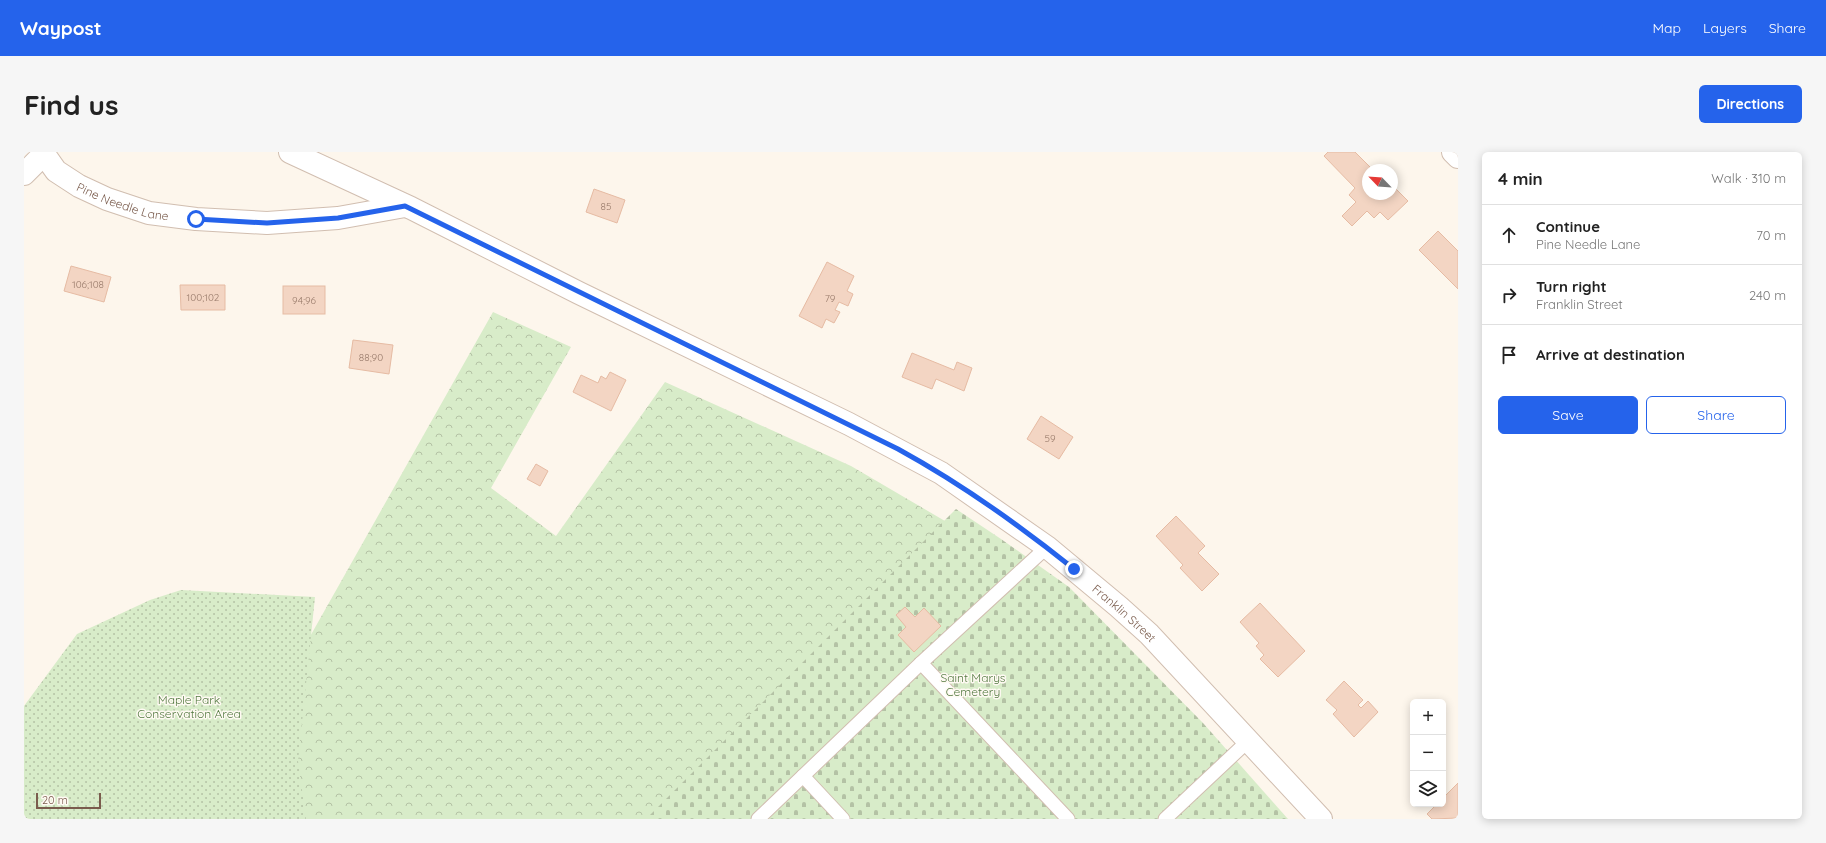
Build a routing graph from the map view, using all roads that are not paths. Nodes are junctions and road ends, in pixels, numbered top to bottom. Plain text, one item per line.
1 (290, 152) edge
2 (1453, 152) edge
3 (44, 153) edge
4 (1458, 157) edge
5 (24, 174) edge
6 (405, 206) junction
7 (1047, 547) junction
8 (921, 663) junction
9 (1248, 741) junction
10 (803, 776) junction
11 (758, 819) edge
12 (843, 819) edge
13 (1068, 819) edge
14 (1165, 819) edge
15 (1321, 819) edge

1 - 6 street, Franklin Street
2 - 4 street
3 - 5 street, Pine Needle Lane
3 - 6 street, Pine Needle Lane
6 - 7 street, Franklin Street
7 - 8 lane
7 - 9 street, Franklin Street
8 - 10 lane
8 - 13 lane
9 - 14 lane
9 - 15 street, Franklin Street
10 - 11 lane
10 - 12 lane

